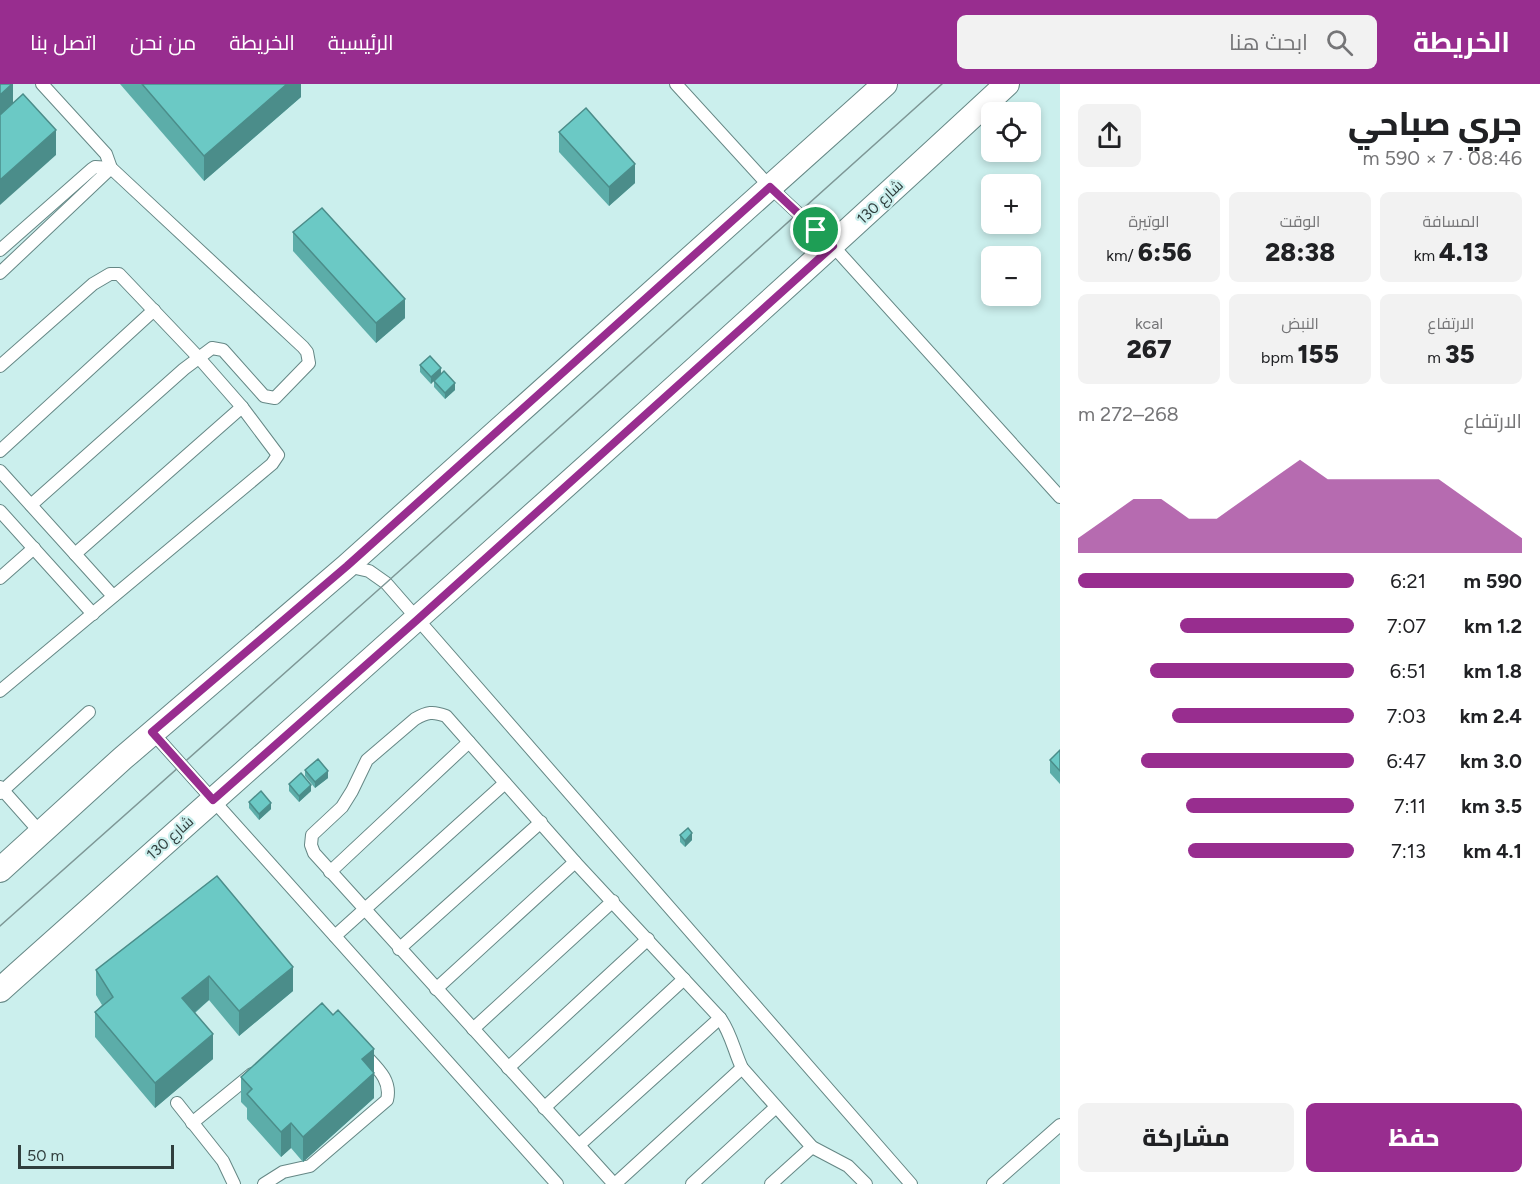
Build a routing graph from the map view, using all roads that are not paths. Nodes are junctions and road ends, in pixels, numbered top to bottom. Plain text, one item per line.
1 (42, 84) edge
2 (676, 84) edge
3 (885, 84) edge
4 (1007, 84) edge
5 (111, 168) junction
6 (770, 187) junction
7 (833, 246) junction
8 (0, 250) edge
9 (0, 273) edge
10 (154, 310) junction
11 (199, 358) junction
12 (0, 366) edge
13 (242, 407) junction
14 (0, 450) edge
15 (0, 471) edge
16 (1060, 497) edge
17 (31, 505) junction
18 (0, 511) edge
19 (34, 548) junction
20 (75, 554) junction
21 (347, 566) junction
22 (0, 578) edge
23 (113, 596) junction
24 (93, 614) junction
25 (417, 620) junction
26 (0, 691) edge
27 (89, 712) dead end
28 (152, 732) junction
29 (469, 742) junction
30 (505, 783) junction
31 (1, 790) edge
32 (213, 800) junction
33 (541, 822) junction
34 (40, 832) junction
35 (575, 862) junction
36 (0, 870) edge
37 (330, 872) junction
38 (612, 901) junction
39 (364, 910) junction
40 (335, 936) junction
41 (648, 939) junction
42 (399, 949) junction
43 (684, 979) junction
44 (436, 989) junction
45 (0, 990) edge
46 (720, 1018) junction
47 (473, 1029) junction
48 (357, 1046) edge
49 (264, 1064) edge
50 (508, 1068) junction
51 (742, 1068) junction
52 (177, 1103) dead end
53 (776, 1107) junction
54 (544, 1108) junction
55 (192, 1123) junction
56 (1060, 1125) edge
57 (579, 1145) junction
58 (812, 1147) junction
59 (859, 1181) edge
60 (234, 1184) edge
61 (264, 1184) edge
62 (557, 1184) edge
63 (615, 1184) edge
64 (692, 1184) edge
65 (771, 1184) edge
66 (911, 1184) edge
67 (993, 1184) edge

1 - 5 lane
2 - 6 lane
3 - 6 street
4 - 7 street, شارع 130
5 - 8 lane
5 - 9 lane
5 - 11 lane
6 - 7 lane
6 - 21 street
7 - 16 lane
7 - 25 street, شارع 130
10 - 11 lane
10 - 12 lane
10 - 14 lane
11 - 13 lane
11 - 17 lane
13 - 20 lane
13 - 23 lane
15 - 17 lane
17 - 20 lane
18 - 19 lane
19 - 22 lane
19 - 24 lane
20 - 23 lane
21 - 25 lane
21 - 28 street
23 - 24 lane
24 - 26 lane
25 - 32 street, شارع 130
25 - 66 lane
27 - 31 lane
28 - 32 lane
28 - 34 street
29 - 30 lane
29 - 37 lane
29 - 37 lane
30 - 33 lane
30 - 39 lane
31 - 34 lane
32 - 40 lane
32 - 45 street, شارع 130
33 - 35 lane
33 - 42 lane
34 - 36 street
35 - 38 lane
35 - 44 lane
37 - 39 lane
38 - 41 lane
38 - 47 lane
39 - 40 lane
39 - 42 lane
40 - 62 lane
41 - 43 lane
41 - 50 lane
42 - 44 lane
43 - 46 lane
43 - 54 lane
44 - 47 lane
46 - 51 lane
46 - 57 lane
47 - 50 lane
48 - 61 lane
49 - 55 lane
50 - 54 lane
51 - 53 lane
51 - 63 lane
52 - 55 lane
53 - 58 lane
53 - 64 lane
54 - 57 lane
55 - 60 lane
56 - 67 lane
57 - 63 lane
58 - 59 lane
58 - 65 lane

